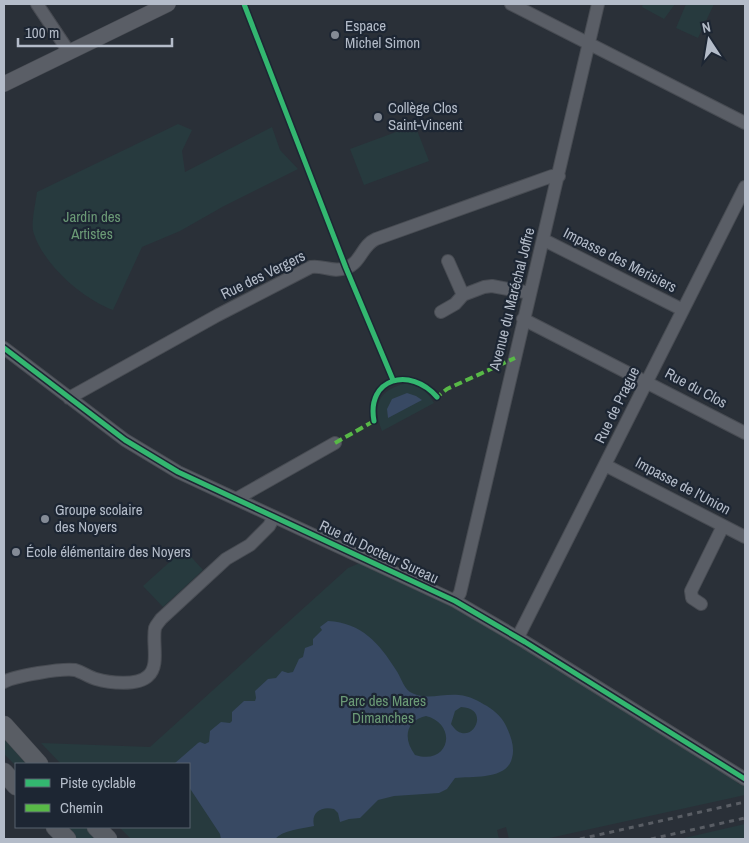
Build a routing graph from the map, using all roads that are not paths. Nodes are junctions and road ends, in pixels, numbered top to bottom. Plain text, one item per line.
1 (37, 4) edge
2 (168, 4) edge
3 (512, 4) edge
4 (598, 4) edge
5 (589, 44) junction
6 (69, 52) junction
7 (4, 84) edge
8 (745, 123) edge
9 (559, 176) junction
10 (745, 187) edge
11 (544, 240) junction
12 (448, 261) dead end
13 (530, 293) junction
14 (463, 295) junction
15 (682, 310) junction
16 (441, 312) dead end
17 (524, 319) junction
18 (4, 348) edge
19 (646, 381) junction
20 (69, 398) junction
21 (745, 433) edge
22 (336, 442) dead end
23 (605, 465) junction
24 (236, 499) junction
25 (274, 517) junction
26 (723, 526) junction
27 (745, 537) edge
28 (455, 601) junction
29 (701, 604) dead end
30 (518, 637) junction
31 (4, 682) edge
32 (4, 724) edge
33 (38, 763) edge
34 (4, 772) edge
35 (745, 779) edge
36 (15, 785) edge
37 (56, 828) edge
38 (97, 828) edge
39 (67, 839) edge
40 (108, 839) edge

1 - 6 street
2 - 6 street
3 - 5 street
4 - 5 street, Avenue du Maréchal Joffre
5 - 8 street
5 - 9 street, Avenue du Maréchal Joffre
6 - 7 street
9 - 11 street, Avenue du Maréchal Joffre
9 - 20 street, Rue des Vergers
10 - 15 street, Rue de Prague
11 - 13 street, Avenue du Maréchal Joffre
11 - 15 street, Impasse des Merisiers
12 - 14 street
13 - 14 street
13 - 17 street, Avenue du Maréchal Joffre
14 - 16 street
15 - 19 street, Rue de Prague
17 - 19 street, Rue du Clos
17 - 28 street, Avenue du Maréchal Joffre
18 - 20 street, Rue du Docteur Sureau
19 - 21 street, Rue du Clos
19 - 23 street, Rue de Prague
20 - 24 street, Rue du Docteur Sureau
22 - 24 street
23 - 26 street, Impasse de l'Union
23 - 30 street, Rue de Prague
24 - 25 street, Rue du Docteur Sureau
25 - 28 street, Rue du Docteur Sureau
25 - 31 street
26 - 27 street, Impasse de l'Union
26 - 29 street
28 - 30 street, Rue du Docteur Sureau
30 - 35 street, Rue du Docteur Sureau
32 - 33 main road
34 - 36 main road
37 - 39 main road
38 - 40 main road

